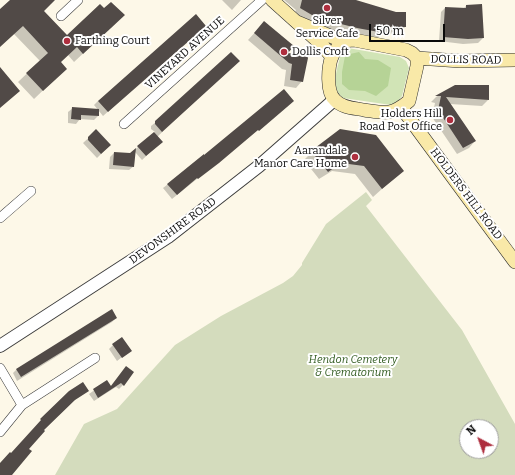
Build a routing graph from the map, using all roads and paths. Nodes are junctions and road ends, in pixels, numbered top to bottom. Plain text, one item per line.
1 (78, 0) edge
2 (262, 0) edge
3 (272, 0) edge
4 (61, 16) dead end
5 (296, 22) junction
6 (342, 41) junction
7 (332, 57) junction
8 (417, 58) junction
9 (515, 60) edge
10 (334, 100) junction
11 (401, 107) junction
12 (124, 124) dead end
13 (31, 191) dead end
14 (0, 218) edge
15 (515, 262) edge
16 (0, 346) edge
17 (95, 358) dead end
18 (0, 368) edge
19 (22, 405) junction
20 (0, 432) edge

1 - 4 street
2 - 12 street, VINEYARD AVENUE
3 - 5 main road
5 - 6 main road
5 - 7 main road
6 - 7 main road
6 - 8 main road
7 - 10 main road
8 - 9 main road, DOLLIS ROAD
8 - 11 main road
10 - 11 main road
10 - 16 street, DEVONSHIRE ROAD
11 - 15 main road, HOLDERS HILL ROAD
13 - 14 street
17 - 19 street
18 - 19 street
19 - 20 street

